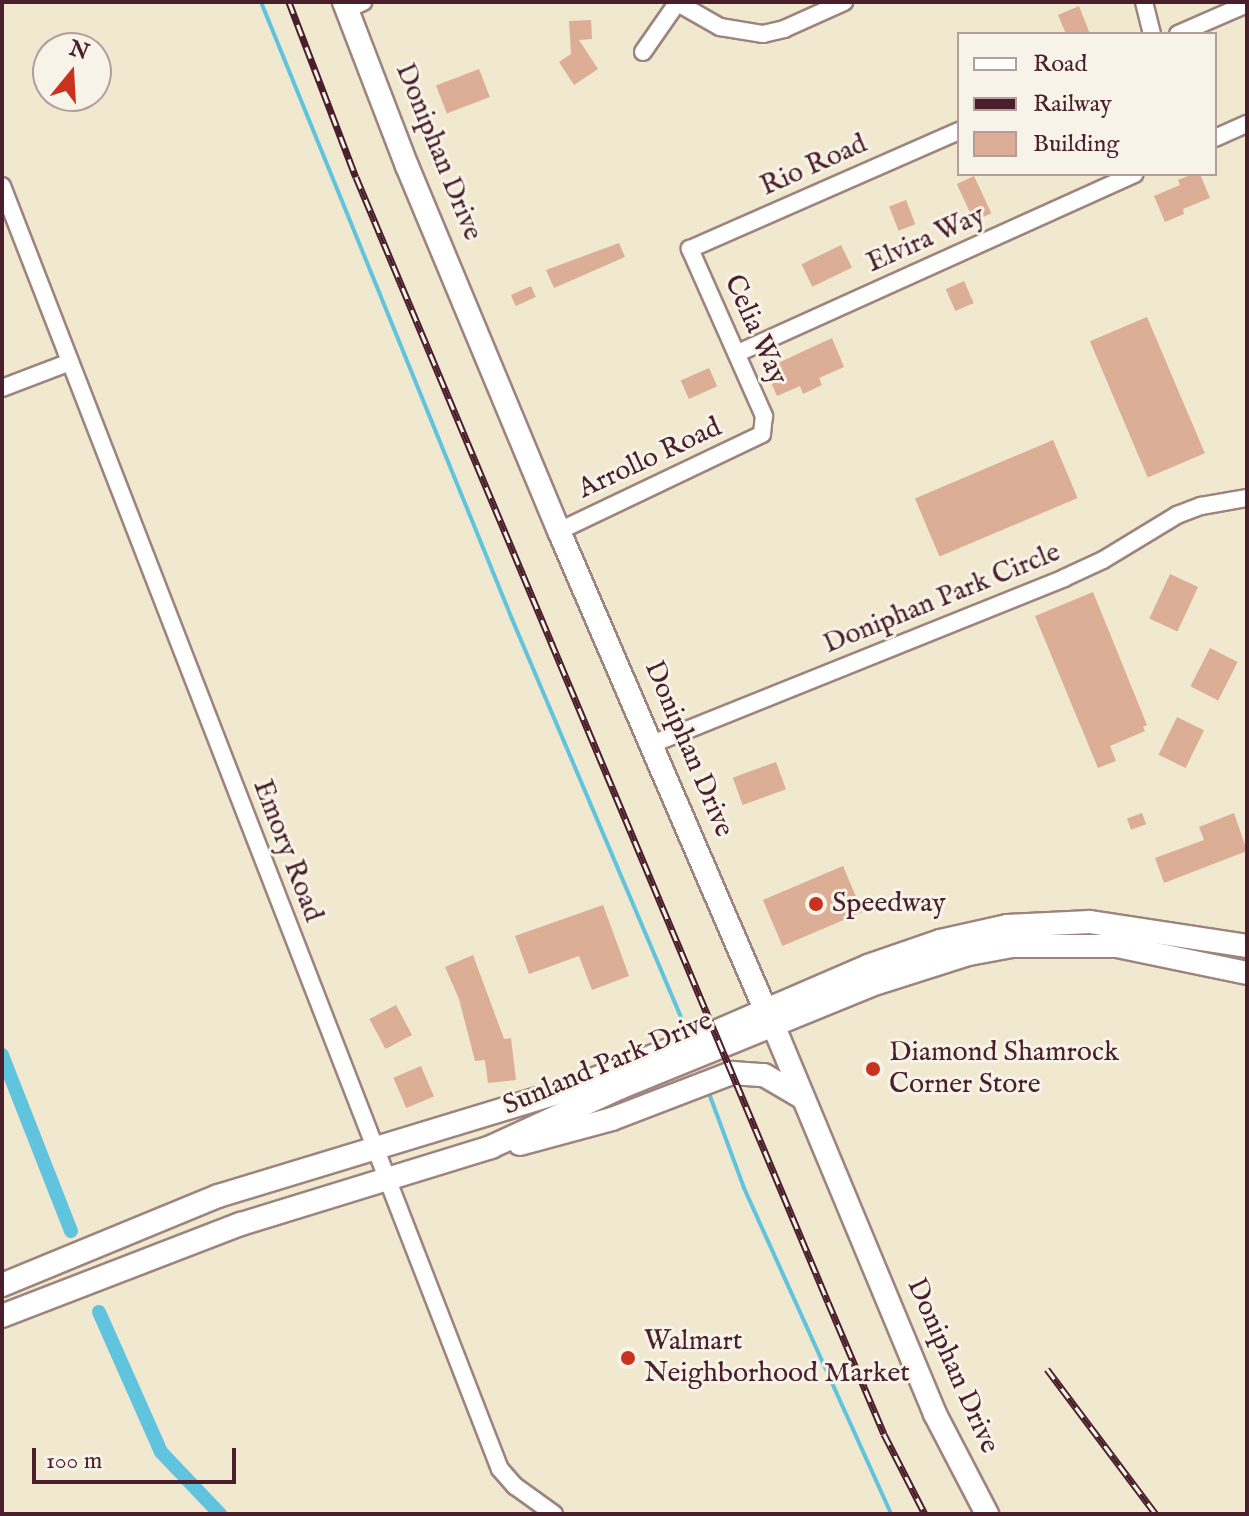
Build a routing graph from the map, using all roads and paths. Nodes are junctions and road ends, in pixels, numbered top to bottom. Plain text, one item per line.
1 (844, 2) edge
2 (1144, 2) edge
3 (676, 3) edge
4 (1247, 4) edge
5 (351, 5) edge
6 (1152, 32) edge
7 (1183, 32) edge
8 (643, 52) dead end
9 (1247, 124) edge
10 (957, 132) edge
11 (1217, 137) edge
12 (1131, 176) edge
13 (2, 186) edge
14 (690, 249) joint
15 (738, 353) junction
16 (70, 362) junction
17 (2, 388) edge
18 (762, 434) joint
19 (1247, 498) edge
20 (559, 531) junction
21 (652, 744) junction
22 (1247, 946) edge
23 (1247, 973) edge
24 (769, 1018) junction
25 (803, 1098) junction
26 (491, 1147) junction
27 (376, 1148) junction
28 (388, 1179) junction
29 (2, 1285) edge
30 (2, 1316) edge
31 (554, 1514) edge
32 (987, 1514) edge

1 - 3 street
2 - 6 street
3 - 8 street
4 - 7 street
5 - 20 main road, Doniphan Drive
9 - 11 street
10 - 14 street, Rio Road
12 - 15 street, Elvira Way
13 - 16 street, Emory Road
14 - 15 street, Celia Way
15 - 18 street, Celia Way
16 - 17 street
16 - 27 street, Emory Road
18 - 20 street, Arrollo Road
19 - 21 street, Doniphan Park Circle
20 - 21 main road, Doniphan Drive
21 - 24 main road, Doniphan Drive
22 - 24 main road, Sunland Park Drive
23 - 24 main road, Sunland Park Drive
24 - 25 main road, Doniphan Drive
24 - 26 main road, Sunland Park Drive
24 - 27 main road, Sunland Park Drive
25 - 26 main road
25 - 32 main road, Doniphan Drive
26 - 28 main road, Sunland Park Drive
27 - 28 street, Emory Road
27 - 29 main road, Sunland Park Drive
28 - 30 main road, Sunland Park Drive
28 - 31 street, Emory Road

